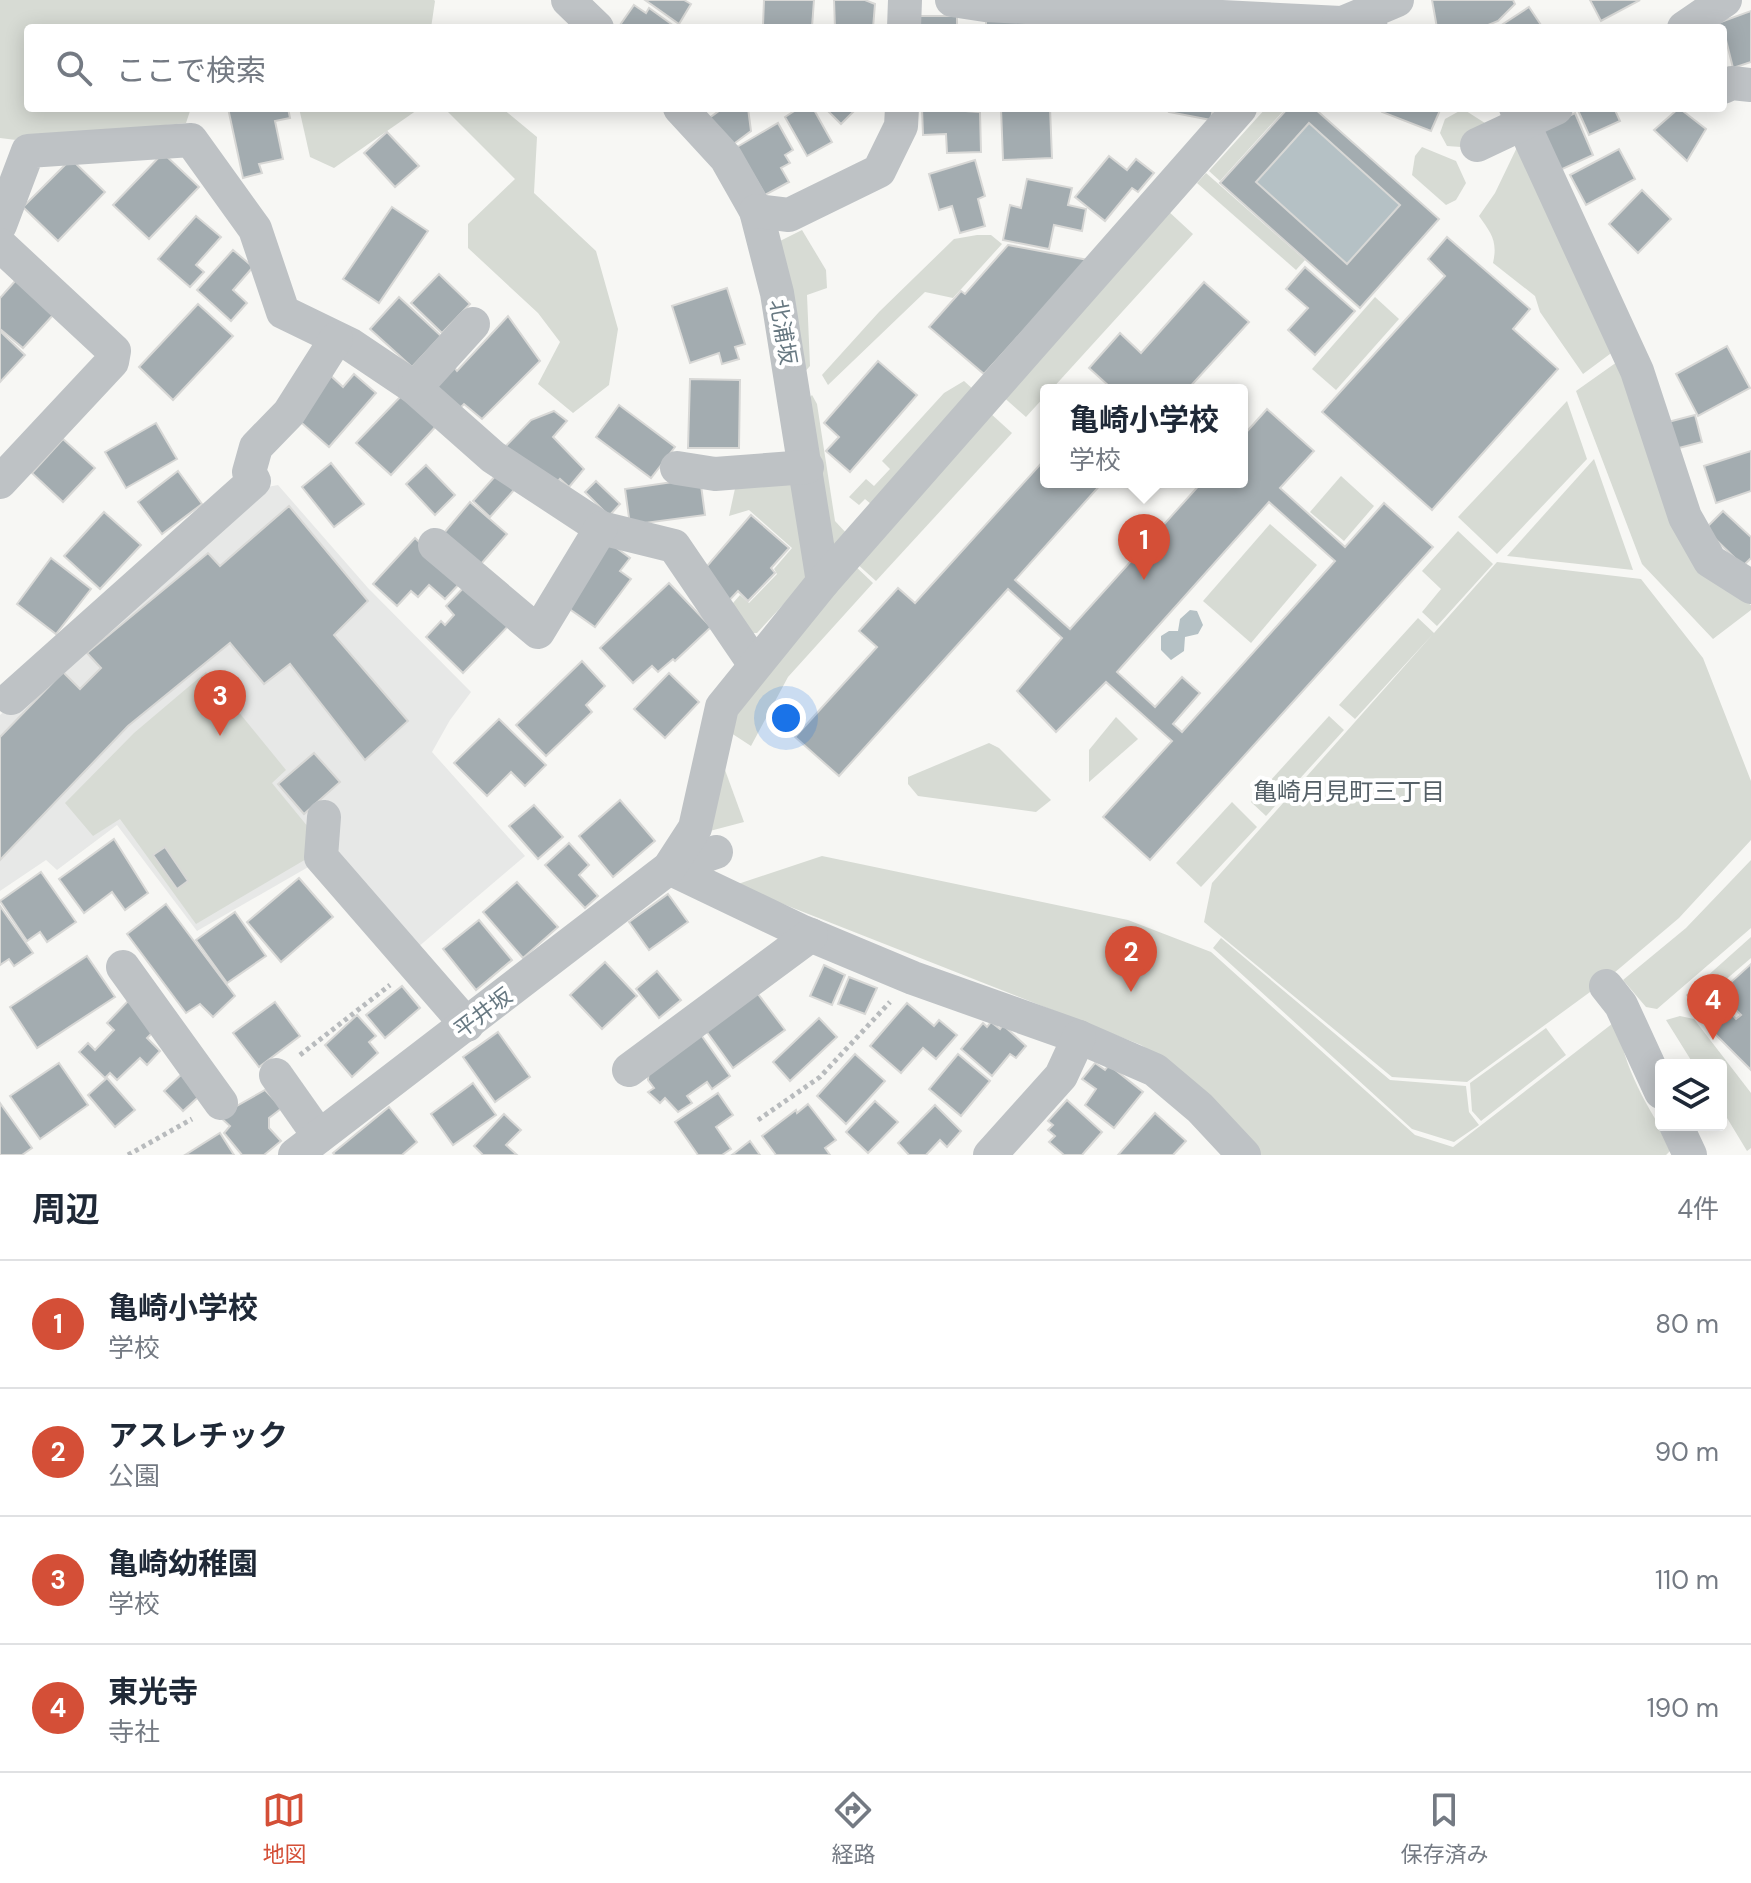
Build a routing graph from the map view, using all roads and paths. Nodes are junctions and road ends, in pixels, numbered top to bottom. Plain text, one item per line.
1 (568, 0) edge
2 (905, 0) edge
3 (952, 0) edge
4 (1397, 0) edge
5 (1725, 0) edge
6 (593, 24) edge
7 (904, 24) edge
8 (1313, 24) edge
9 (1352, 24) edge
10 (1690, 24) edge
11 (1727, 85) edge
12 (1751, 85) edge
13 (684, 112) edge
14 (902, 112) edge
15 (1236, 112) edge
16 (1520, 116) edge
17 (1477, 145) dead end
18 (756, 211) junction
19 (0, 225) edge
20 (0, 245) edge
21 (473, 324) dead end
22 (336, 339) junction
23 (415, 388) junction
24 (807, 467) junction
25 (677, 468) dead end
26 (0, 482) edge
27 (601, 528) junction
28 (435, 545) dead end
29 (823, 582) junction
30 (1751, 587) edge
31 (755, 665) junction
32 (11, 698) dead end
33 (324, 817) dead end
34 (716, 852) dead end
35 (669, 868) junction
36 (811, 935) junction
37 (123, 967) dead end
38 (913, 978) junction
39 (1606, 986) dead end
40 (467, 1025) junction
41 (1079, 1037) junction
42 (629, 1070) dead end
43 (276, 1075) dead end
44 (1655, 1079) edge
45 (221, 1103) dead end
46 (758, 1120) dead end
47 (1679, 1131) edge
48 (307, 1146) edge
49 (1239, 1153) edge
50 (990, 1155) edge
51 (1690, 1155) edge

1 - 6 street
2 - 7 street
3 - 8 street
4 - 9 street
5 - 10 street
11 - 12 street
13 - 18 street, 北浦坂
14 - 18 street
15 - 29 street
16 - 17 street
16 - 30 street
18 - 24 street, 北浦坂
19 - 22 street
20 - 26 street
21 - 23 street
22 - 23 street
22 - 32 street
23 - 27 street
24 - 25 street
24 - 29 street, 北浦坂
27 - 28 street
27 - 31 street
29 - 31 street
31 - 35 street
33 - 40 street
34 - 35 street
35 - 36 street
35 - 40 street, 平井坂
36 - 38 street
36 - 42 street
37 - 45 street
38 - 41 street
38 - 46 path
39 - 44 street
40 - 48 street, 平井坂
41 - 49 street
41 - 50 street
43 - 48 street
47 - 51 street

